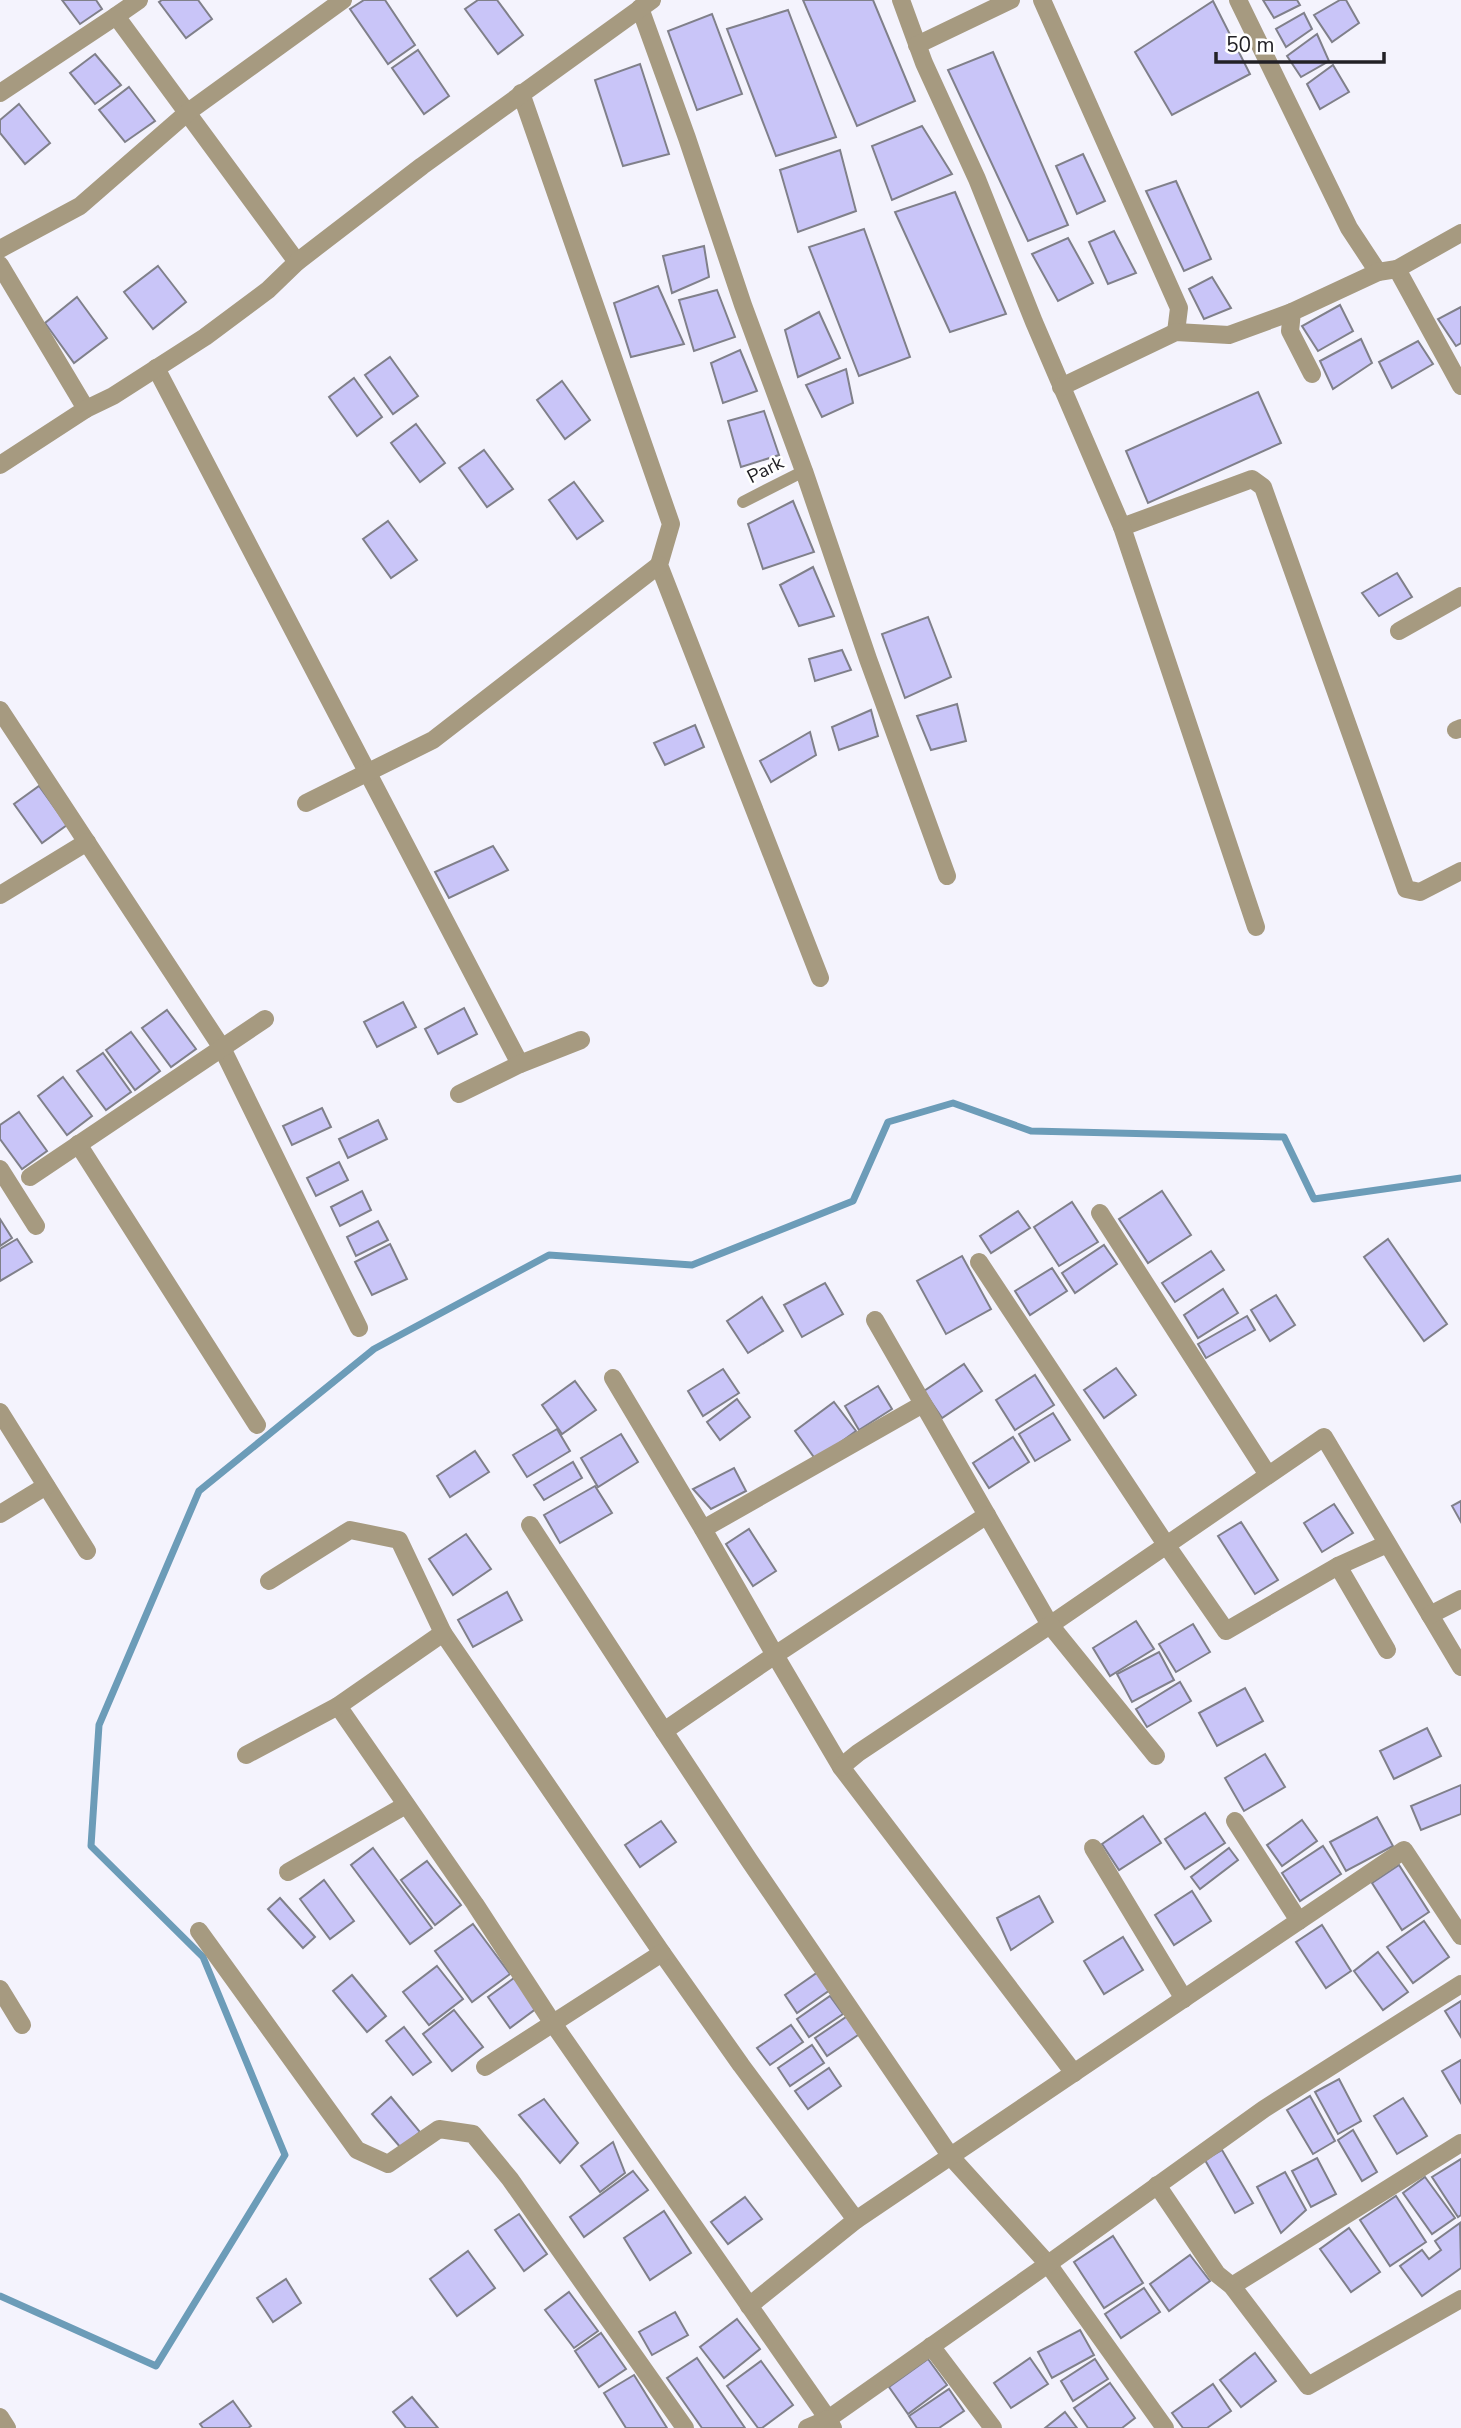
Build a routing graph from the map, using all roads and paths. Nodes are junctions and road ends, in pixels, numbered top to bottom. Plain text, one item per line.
1 (139, 0) edge
2 (343, 0) edge
3 (901, 0) edge
4 (1011, 0) edge
5 (1042, 0) edge
6 (1238, 0) edge
7 (646, 4) edge
8 (116, 16) junction
9 (918, 45) junction
10 (1, 89) edge
11 (521, 93) junction
12 (188, 112) junction
13 (1461, 233) edge
14 (0, 250) edge
15 (297, 262) junction
16 (0, 265) edge
17 (1397, 269) junction
18 (1378, 272) junction
19 (1292, 312) junction
20 (1176, 332) junction
21 (156, 369) junction
22 (1312, 374) dead end
23 (1461, 386) edge
24 (1061, 387) junction
25 (86, 409) junction
26 (0, 465) edge
27 (804, 471) junction
28 (743, 502) dead end
29 (1122, 527) junction
30 (659, 565) junction
31 (1461, 596) edge
32 (1399, 631) dead end
33 (0, 710) edge
34 (368, 772) junction
35 (306, 803) dead end
36 (87, 842) junction
37 (1461, 871) edge
38 (947, 876) dead end
39 (0, 895) edge
40 (1256, 927) dead end
41 (820, 978) dead end
42 (265, 1019) dead end
43 (581, 1040) dead end
44 (222, 1048) junction
45 (520, 1064) junction
46 (459, 1094) dead end
47 (78, 1144) junction
48 (0, 1169) edge
49 (30, 1177) dead end
50 (1100, 1213) dead end
51 (36, 1226) dead end
52 (979, 1262) dead end
53 (875, 1320) dead end
54 (359, 1328) dead end
55 (613, 1378) dead end
56 (923, 1404) junction
57 (0, 1412) edge
58 (257, 1425) dead end
59 (1269, 1475) junction
60 (46, 1486) junction
61 (0, 1514) edge
62 (987, 1515) junction
63 (530, 1525) dead end
64 (703, 1529) junction
65 (1388, 1544) junction
66 (1167, 1546) junction
67 (87, 1551) dead end
68 (1338, 1566) junction
69 (269, 1581) dead end
70 (1461, 1599) edge
71 (1430, 1615) junction
72 (1050, 1625) junction
73 (443, 1633) junction
74 (1387, 1650) dead end
75 (775, 1655) junction
76 (1461, 1667) edge
77 (338, 1706) junction
78 (664, 1731) junction
79 (246, 1755) dead end
80 (1156, 1756) dead end
81 (841, 1767) junction
82 (406, 1805) junction
83 (1235, 1821) dead end
84 (1093, 1849) dead end
85 (288, 1872) dead end
86 (1299, 1921) junction
87 (199, 1931) dead end
88 (1461, 1936) edge
89 (662, 1952) junction
90 (1461, 1984) edge
91 (0, 1989) edge
92 (1184, 1999) junction
93 (552, 2022) junction
94 (22, 2025) dead end
95 (485, 2067) dead end
96 (1074, 2073) junction
97 (1461, 2143) edge
98 (951, 2157) junction
99 (1157, 2185) junction
100 (856, 2220) junction
101 (1048, 2264) junction
102 (1232, 2286) junction
103 (1461, 2299) edge
104 (749, 2305) junction
105 (931, 2346) junction
106 (0, 2417) edge
107 (830, 2424) edge
108 (7, 2428) edge
109 (685, 2428) edge
110 (807, 2428) edge
111 (993, 2428) edge
112 (1165, 2428) edge

1 - 8 street
2 - 12 street
3 - 9 street
4 - 9 street
5 - 20 street
6 - 18 street
7 - 11 street
7 - 27 street
8 - 10 street
8 - 12 street
9 - 24 street
11 - 15 street
11 - 30 street
12 - 14 street
12 - 15 street
13 - 17 street
15 - 21 street
16 - 25 street
17 - 18 street
17 - 23 street
18 - 19 street
19 - 20 street
19 - 22 street
20 - 24 street
21 - 25 street
21 - 34 street
24 - 29 street
25 - 26 street
27 - 28 lane, Park
27 - 38 street
29 - 37 street
29 - 40 street
30 - 34 street
30 - 41 street
31 - 32 street
33 - 36 street
34 - 35 street
34 - 45 street
36 - 39 street
36 - 44 street
42 - 44 street
43 - 45 street
44 - 47 street
44 - 54 street
45 - 46 street
47 - 49 street
47 - 58 street
48 - 51 street
50 - 59 street
52 - 66 street
53 - 56 street
55 - 64 street
56 - 62 street
56 - 64 street
57 - 60 street
59 - 65 street
59 - 66 street
60 - 61 street
60 - 67 street
62 - 72 street
62 - 75 street
63 - 78 street
64 - 75 street
65 - 68 street
65 - 71 street
66 - 68 street
66 - 72 street
68 - 74 street
69 - 73 street
70 - 71 street
71 - 76 street
72 - 80 street
72 - 81 street
73 - 77 street
73 - 89 street
75 - 78 street
75 - 81 street
77 - 79 street
77 - 82 street
78 - 98 street
81 - 96 street
82 - 85 street
82 - 93 street
83 - 86 street
84 - 92 street
86 - 88 street
86 - 92 street
87 - 109 street
89 - 93 street
89 - 100 street
90 - 99 street
91 - 94 street
92 - 96 street
93 - 95 street
93 - 104 street
96 - 98 street
97 - 102 street
98 - 100 street
98 - 101 street
99 - 101 street
99 - 102 street
100 - 104 street
101 - 105 street
101 - 112 street
102 - 103 street
104 - 107 street
105 - 107 street
105 - 111 street
106 - 108 street
107 - 110 street

